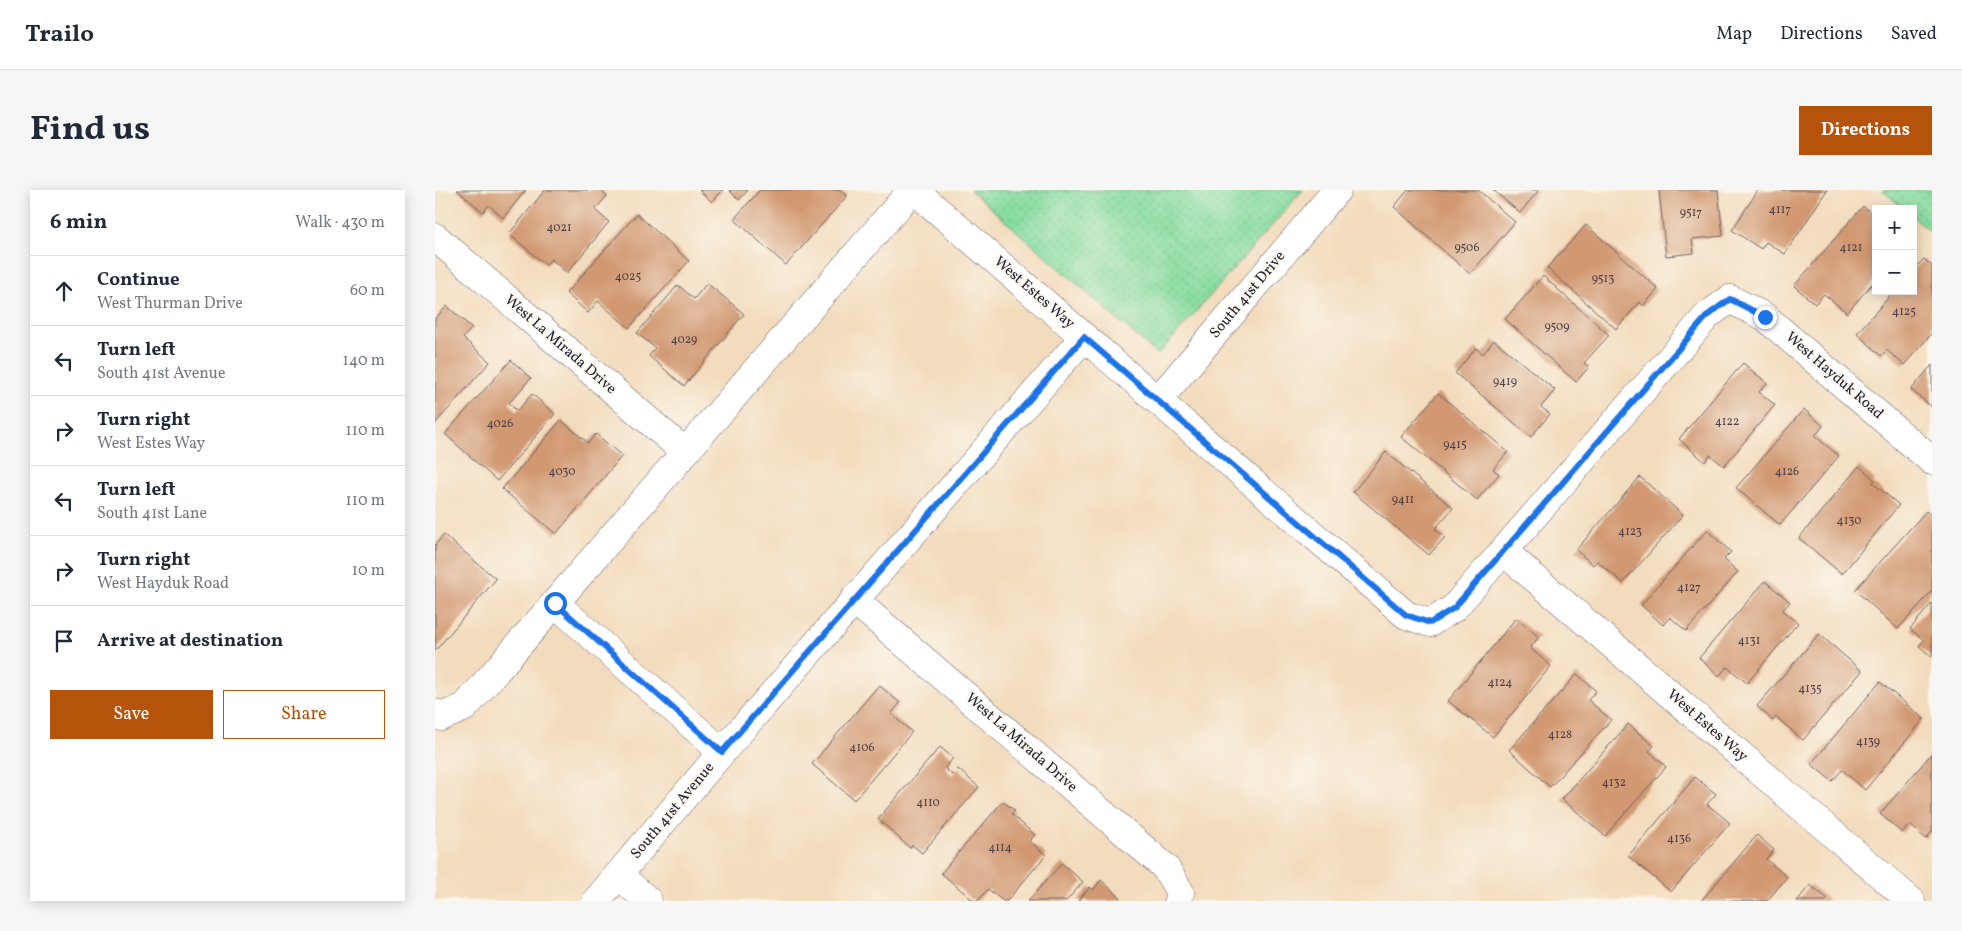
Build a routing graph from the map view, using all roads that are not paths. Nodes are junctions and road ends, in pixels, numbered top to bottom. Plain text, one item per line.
1 (913, 190) edge
2 (1337, 190) edge
3 (435, 237) edge
4 (1084, 337) junction
5 (1159, 400) junction
6 (685, 452) junction
7 (1932, 461) edge
8 (1503, 551) junction
9 (854, 600) junction
10 (555, 603) junction
11 (438, 715) edge
12 (722, 752) junction
13 (619, 875) junction
14 (1179, 897) edge
15 (596, 901) edge
16 (648, 901) edge
17 (1911, 901) edge

1 - 4 street, West Estes Way
1 - 6 street
2 - 5 street, South 41st Drive
3 - 6 street, West La Mirada Drive
4 - 5 street, West Estes Way
4 - 9 street, South 41st Avenue
5 - 8 street, West Estes Way
6 - 10 street
7 - 8 street, West Hayduk Road
8 - 17 street, West Estes Way
9 - 12 street, South 41st Avenue
9 - 14 street, West La Mirada Drive
10 - 11 street
10 - 12 street
12 - 13 street, South 41st Avenue
13 - 15 street, South 41st Avenue
13 - 16 street

